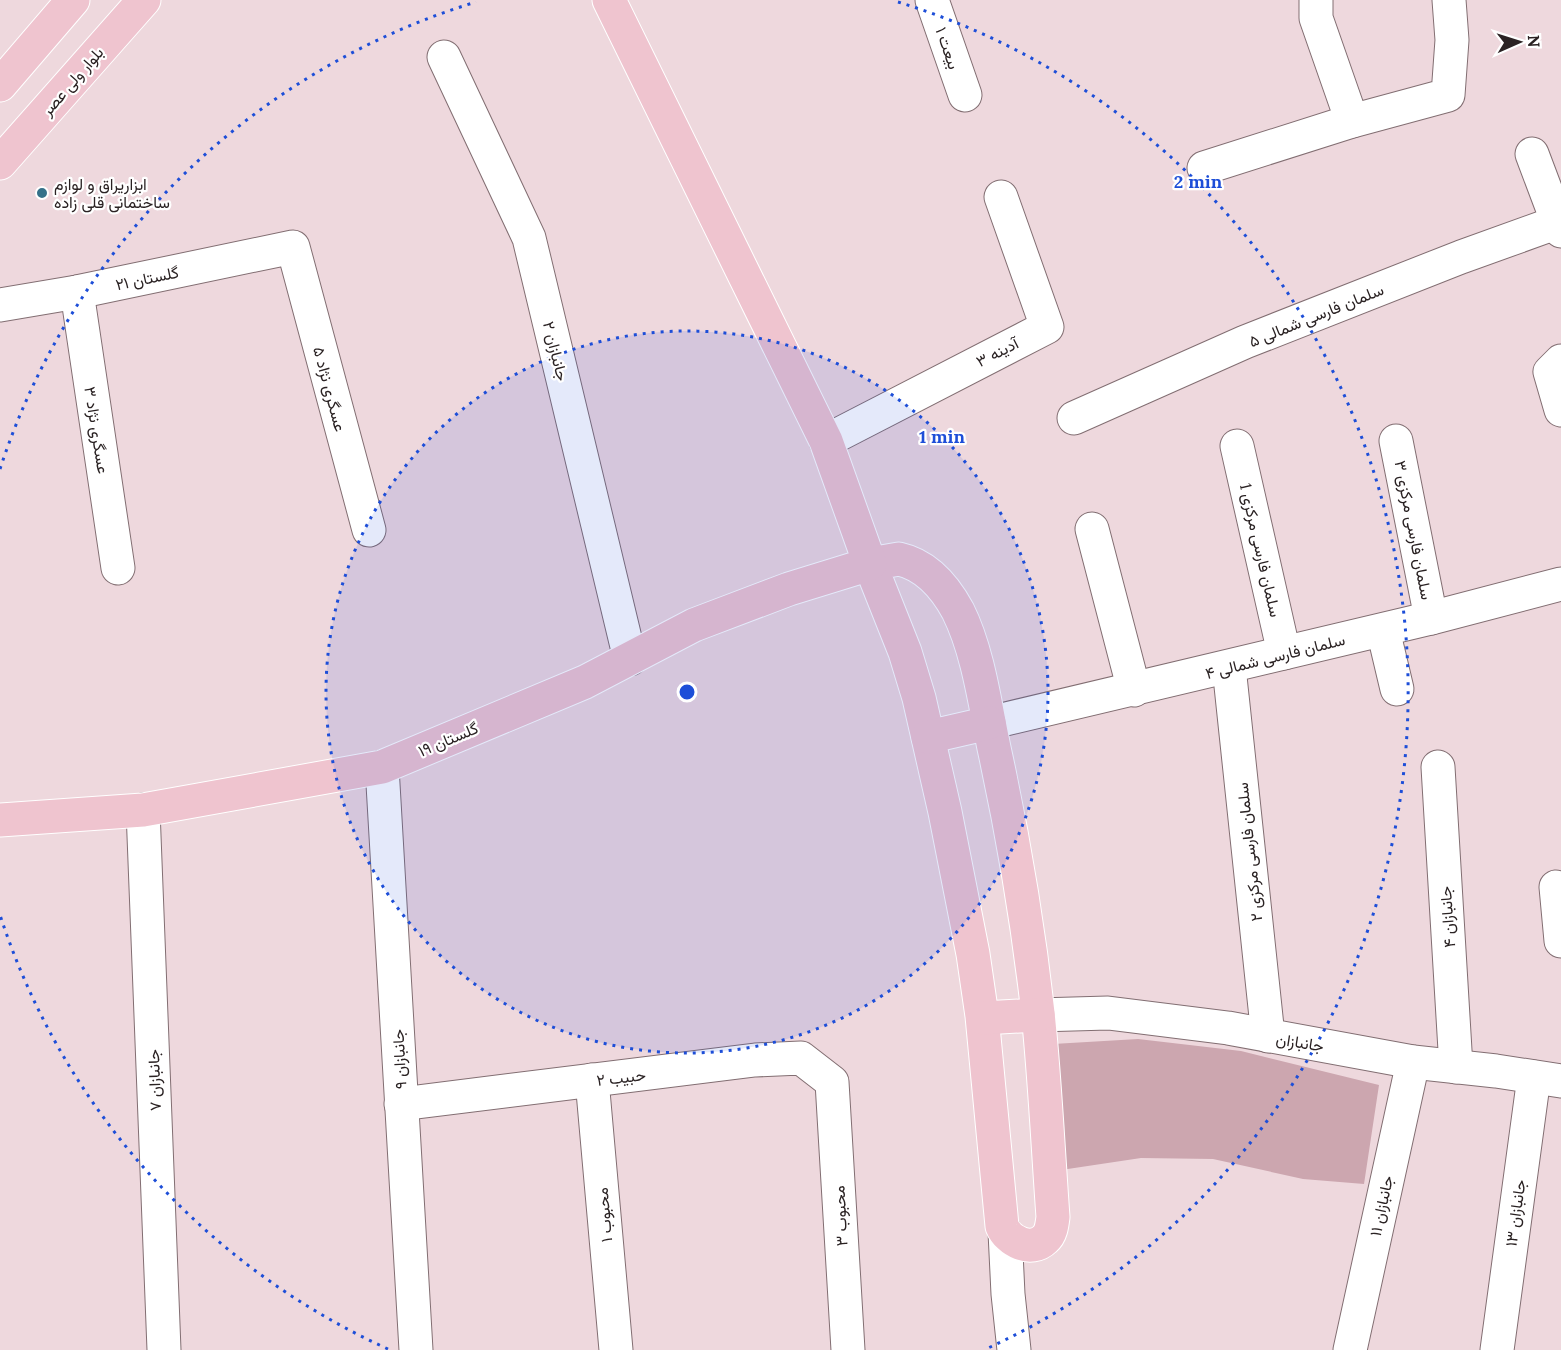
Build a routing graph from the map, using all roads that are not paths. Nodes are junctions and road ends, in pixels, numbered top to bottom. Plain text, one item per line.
1 (74, 0) edge
2 (144, 0) edge
3 (609, 0) edge
4 (932, 0) edge
5 (1316, 0) edge
6 (1449, 0) edge
7 (444, 57) dead end
8 (0, 85) edge
9 (965, 95) dead end
10 (1352, 121) junction
11 (1532, 154) dead end
12 (0, 163) edge
13 (1204, 168) dead end
14 (1001, 197) dead end
15 (1560, 225) edge
16 (293, 247) joint
17 (77, 292) junction
18 (0, 305) edge
19 (1561, 361) edge
20 (1561, 410) edge
21 (1074, 418) dead end
22 (826, 441) junction
23 (1396, 441) dead end
24 (1237, 446) dead end
25 (1092, 529) dead end
26 (369, 530) dead end
27 (870, 564) junction
28 (118, 568) dead end
29 (1561, 584) edge
30 (1431, 618) junction
31 (1383, 630) junction
32 (1284, 653) junction
33 (630, 659) junction
34 (1229, 667) junction
35 (1396, 689) dead end
36 (1134, 690) junction
37 (989, 723) junction
38 (928, 737) junction
39 (382, 767) junction
40 (1438, 767) dead end
41 (143, 810) junction
42 (0, 820) edge
43 (1556, 887) dead end
44 (1561, 941) edge
45 (1038, 1015) junction
46 (983, 1018) junction
47 (1268, 1036) junction
48 (1413, 1062) junction
49 (1456, 1067) junction
50 (1547, 1079) edge
51 (592, 1080) junction
52 (832, 1082) joint
53 (401, 1104) junction
54 (1005, 1232) junction
55 (164, 1350) edge
56 (416, 1350) edge
57 (616, 1350) edge
58 (848, 1350) edge
59 (1014, 1350) edge
60 (1350, 1350) edge
61 (1497, 1350) edge

1 - 8 main road
2 - 12 main road, بلوار ولی عصر
3 - 22 main road
4 - 9 street, بیعت ۱
5 - 10 street
6 - 10 street
7 - 33 street, جانبازان ۲
10 - 13 street
11 - 15 street
14 - 22 street, آدینه ۳
15 - 21 street, سلمان فارسی شمالی ۵
16 - 17 street, گلستان ۲۱
16 - 26 street, عسگری نژاد ۵
17 - 18 street, گلستان ۲۱
17 - 28 street, عسگری نژاد ۳
19 - 20 street
22 - 27 main road
23 - 30 street, سلمان فارسی مرکزی ۳
24 - 32 street, سلمان فارسی مرکزی 1
25 - 36 street
27 - 33 main road, گلستان ۱۹
27 - 37 main road, گلستان ۱۹
27 - 38 main road
29 - 30 street, سلمان فارسی شمالی ۴
30 - 31 street, سلمان فارسی شمالی ۴
31 - 32 street, سلمان فارسی شمالی ۴
31 - 35 street
32 - 34 street, سلمان فارسی شمالی ۴
33 - 39 main road, گلستان ۱۹
34 - 36 street, سلمان فارسی شمالی ۴
34 - 47 street, سلمان فارسی مرکزی ۲
36 - 37 street, سلمان فارسی شمالی ۴
37 - 38 main road
37 - 45 main road, گلستان ۱۹
38 - 46 main road
39 - 41 main road, گلستان ۱۹
39 - 53 street, جانبازان ۹
40 - 49 street, جانبازان ۴
41 - 42 main road, گلستان ۱۹
41 - 55 street, جانبازان ۷
43 - 44 street
45 - 46 main road
45 - 47 street, جانبازان
45 - 54 main road, گلستان ۱۹
46 - 54 main road
47 - 48 street, جانبازان
48 - 49 street, جانبازان
48 - 60 street, جانبازان ۱۱
49 - 50 street, جانبازان
50 - 61 street, جانبازان ۱۳
51 - 52 street, حبیب ۲
51 - 53 street, حبیب ۲
51 - 57 street, محبوب ۱
52 - 58 street, محبوب ۳
53 - 56 street, جانبازان ۹
54 - 59 street

